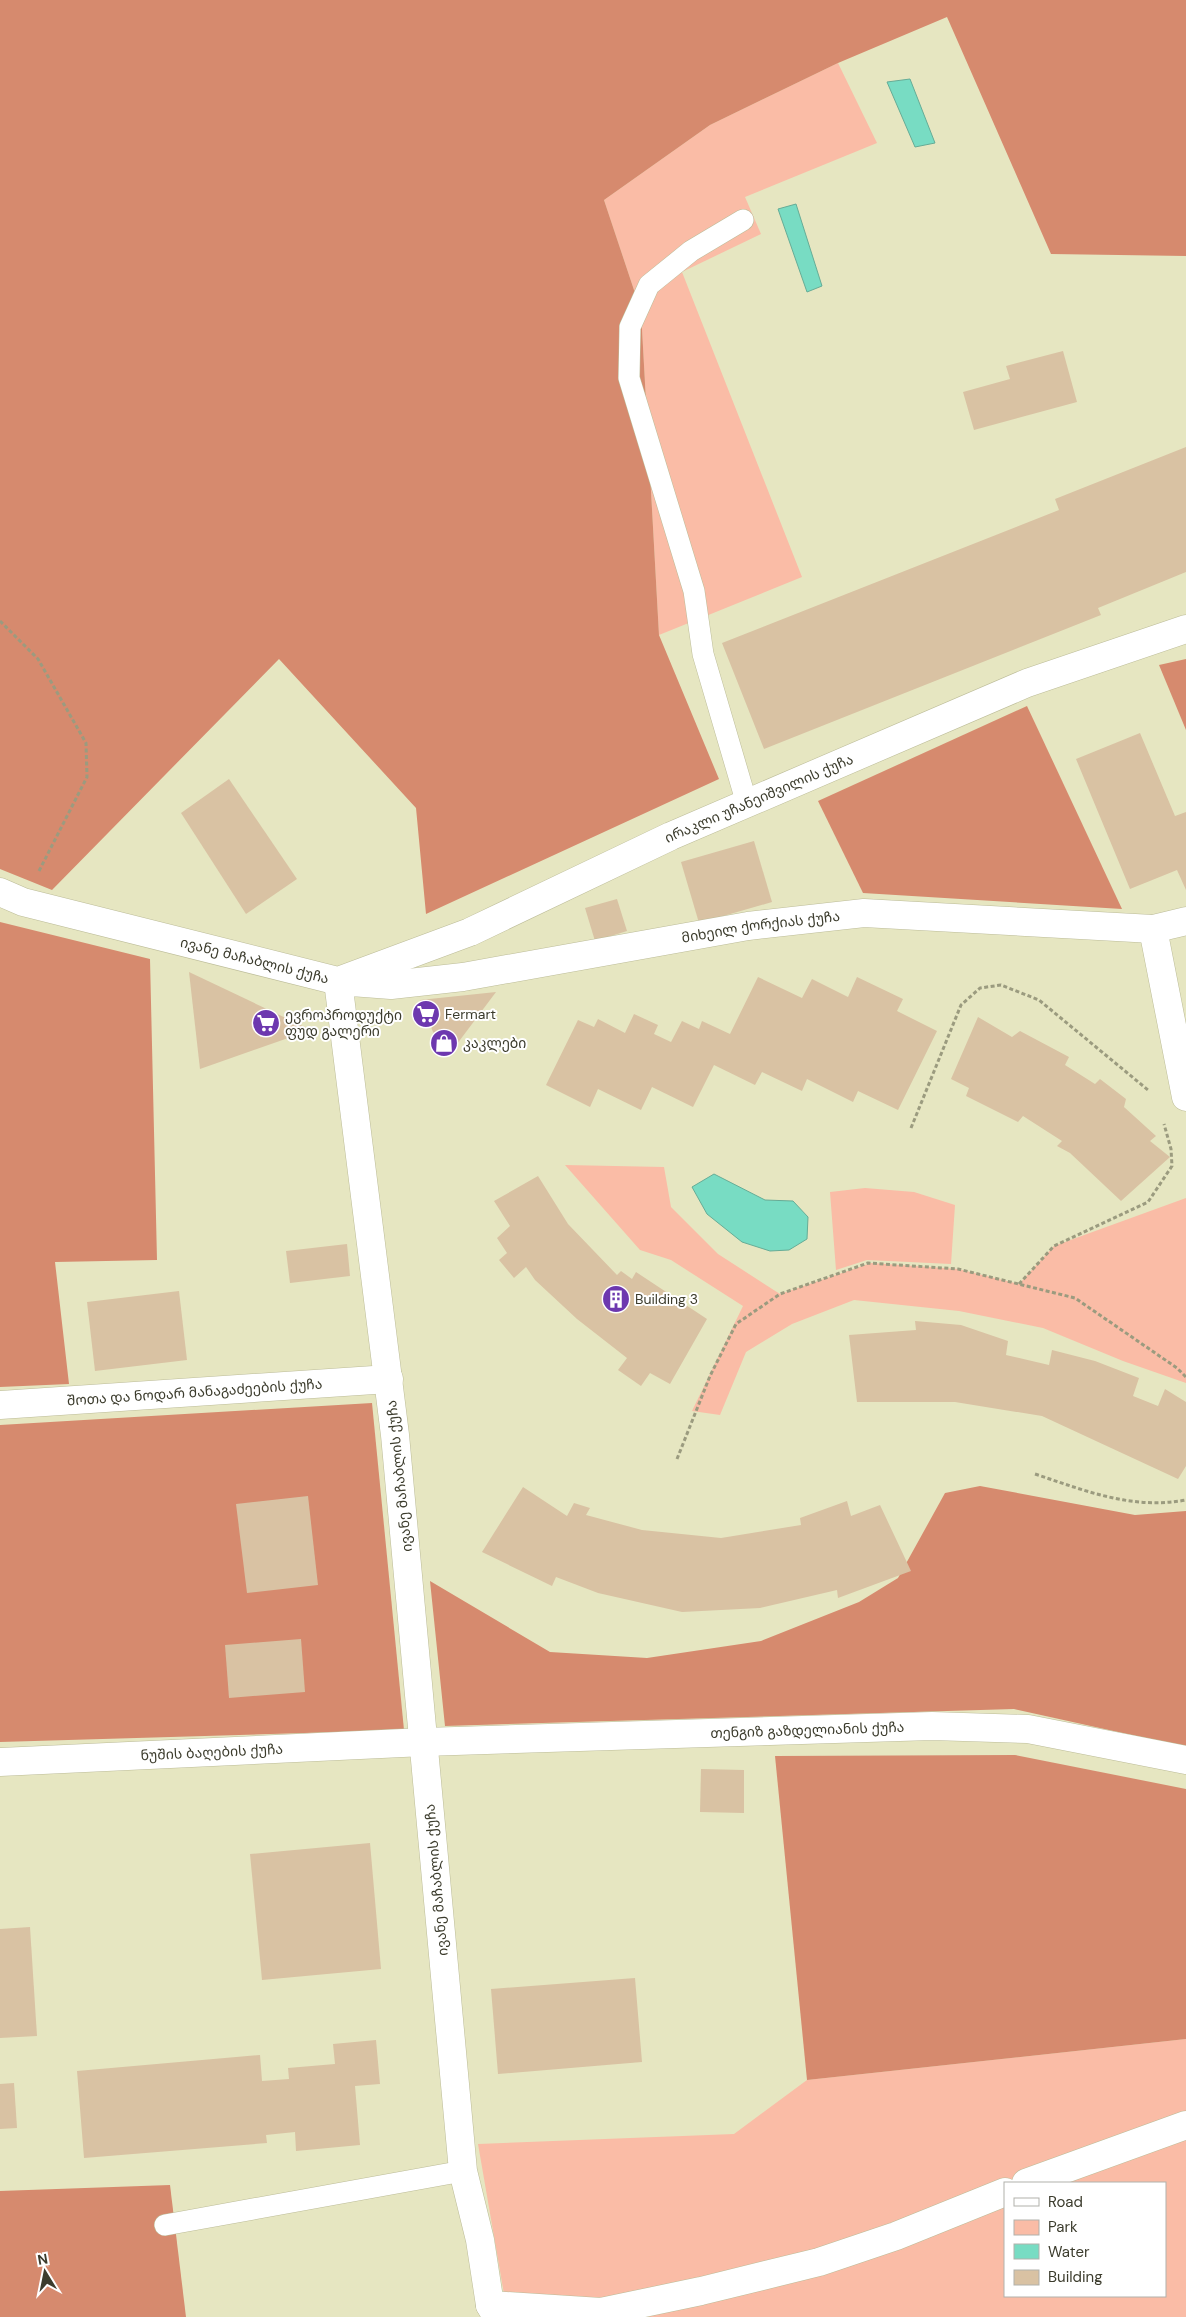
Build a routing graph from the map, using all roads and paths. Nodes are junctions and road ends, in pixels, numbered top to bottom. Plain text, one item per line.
1 (743, 220) dead end
2 (0, 621) edge
3 (1186, 630) edge
4 (747, 804) junction
5 (11, 897) edge
6 (1186, 921) edge
7 (1153, 929) junction
8 (338, 981) junction
9 (1150, 1092) dead end
10 (1186, 1097) edge
11 (1162, 1116) dead end
12 (912, 1128) dead end
13 (1019, 1284) junction
14 (1186, 1377) edge
15 (389, 1379) junction
16 (0, 1405) edge
17 (677, 1459) dead end
18 (1036, 1474) dead end
19 (1186, 1500) edge
20 (424, 1742) junction
21 (1186, 1760) edge
22 (0, 1762) edge
23 (1186, 2125) edge
24 (463, 2171) junction
25 (1029, 2182) edge
26 (1004, 2192) edge
27 (166, 2225) dead end
28 (493, 2311) edge

1 - 4 lane
2 - 5 path
3 - 4 street, ირაკლი უჩანეიშვილის ქუჩა
4 - 8 street, ირაკლი უჩანეიშვილის ქუჩა
5 - 8 street, ივანე მაჩაბლის ქუჩა
6 - 7 street, მიხეილ ქორქიას ქუჩა
7 - 8 street, მიხეილ ქორქიას ქუჩა
7 - 10 street
8 - 15 street, ივანე მაჩაბლის ქუჩა
9 - 12 path
11 - 13 path
13 - 14 path
13 - 17 path
15 - 16 street, შოთა და ნოდარ მანაგაძეების ქუჩა
15 - 20 street, ივანე მაჩაბლის ქუჩა
18 - 19 path
20 - 21 street, თენგიზ გაზდელიანის ქუჩა
20 - 22 street, ნუშის ბაღების ქუჩა
20 - 24 street, ივანე მაჩაბლის ქუჩა
23 - 25 street
24 - 27 lane
24 - 28 street, ივანე მაჩაბლის ქუჩა
26 - 28 street

